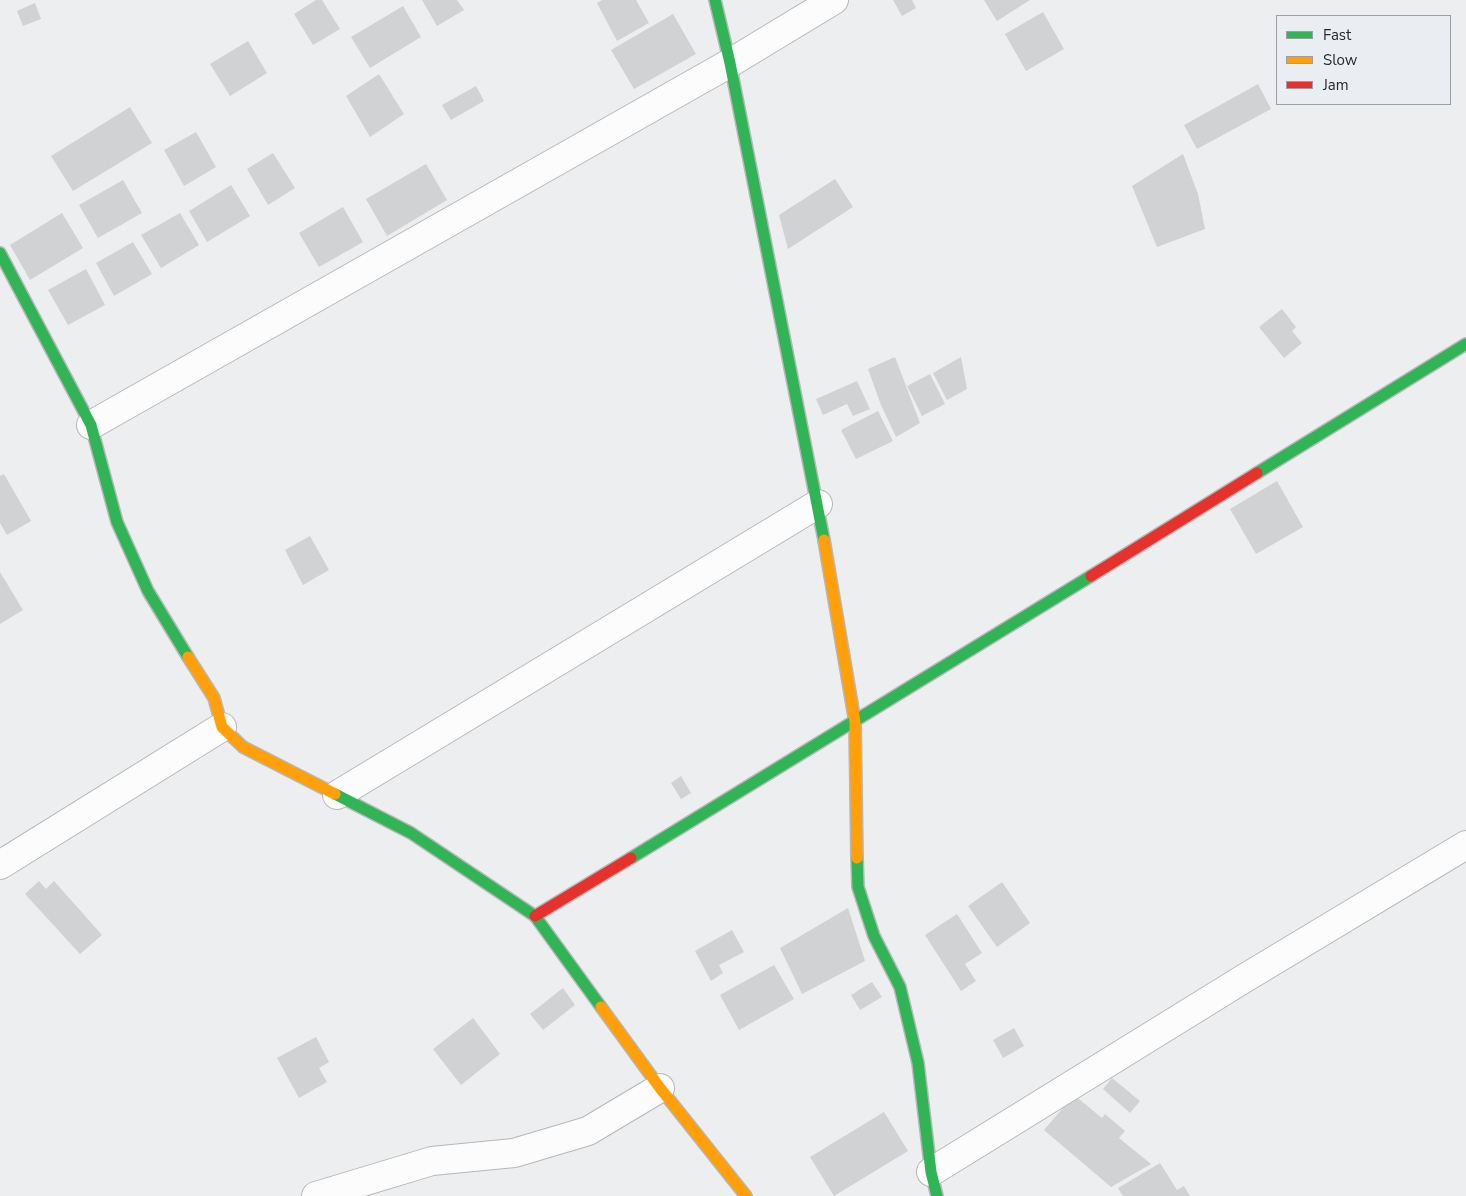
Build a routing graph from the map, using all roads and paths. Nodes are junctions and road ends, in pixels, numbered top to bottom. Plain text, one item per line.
1 (715, 0) edge
2 (834, 0) edge
3 (730, 63) junction
4 (0, 253) edge
5 (1466, 344) edge
6 (91, 425) junction
7 (818, 504) junction
8 (855, 722) junction
9 (222, 727) junction
10 (337, 795) junction
11 (1466, 845) edge
12 (0, 865) edge
13 (535, 916) junction
14 (660, 1088) junction
15 (934, 1184) edge
16 (316, 1196) edge
17 (746, 1196) edge

1 - 3 street
2 - 3 street
3 - 6 street
3 - 7 street
4 - 6 street
5 - 8 street
6 - 9 street
7 - 8 street
7 - 10 street
8 - 13 street
8 - 15 street
9 - 10 street
9 - 12 street
10 - 13 street
11 - 15 street
13 - 14 street
14 - 16 street
14 - 17 street

